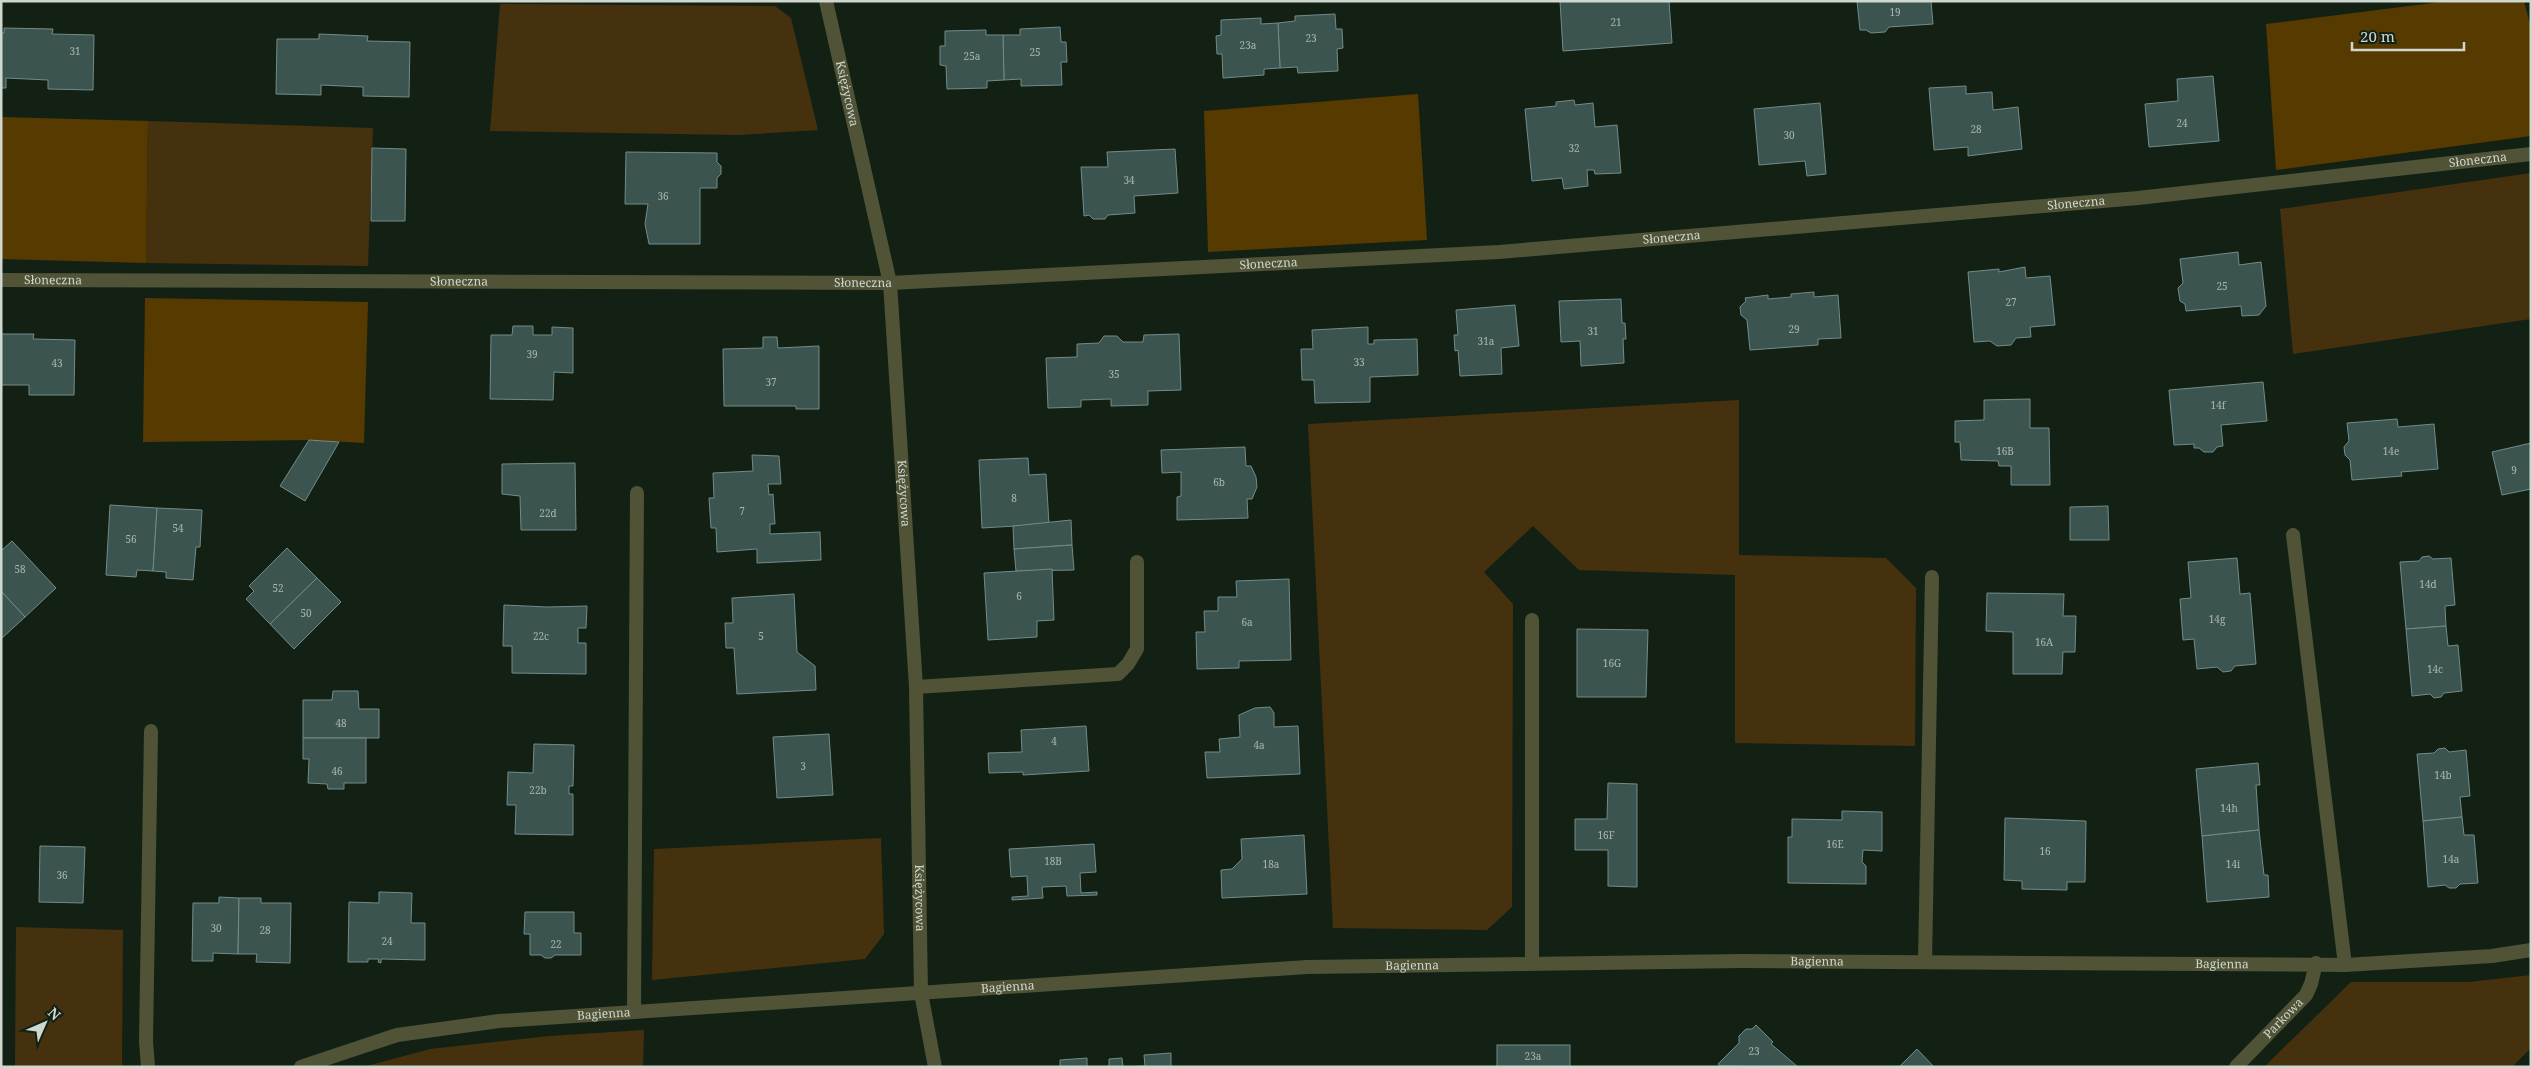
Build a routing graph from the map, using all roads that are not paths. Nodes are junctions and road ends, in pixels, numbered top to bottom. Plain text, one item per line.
1 (826, 1) edge
2 (2531, 154) edge
3 (1, 280) edge
4 (890, 283) junction
5 (637, 493) dead end
6 (2293, 535) dead end
7 (1136, 562) dead end
8 (1932, 577) dead end
9 (1532, 620) dead end
10 (916, 687) junction
11 (151, 731) dead end
12 (2531, 950) edge
13 (1925, 962) junction
14 (2316, 963) junction
15 (1532, 964) junction
16 (2345, 965) junction
17 (921, 993) junction
18 (634, 1012) junction
19 (148, 1067) edge
20 (301, 1067) edge
21 (935, 1067) edge
22 (2236, 1067) edge

1 - 4 street, Księżycowa
2 - 4 street, Słoneczna
3 - 4 street, Słoneczna
4 - 10 street, Księżycowa
5 - 18 street
6 - 16 street
7 - 10 street
8 - 13 street
9 - 15 street
10 - 17 street, Księżycowa
11 - 19 street
12 - 16 street, Bagienna
13 - 14 street, Bagienna
13 - 15 street, Bagienna
14 - 16 street, Bagienna
14 - 22 street, Parkowa
15 - 17 street, Bagienna
17 - 18 street, Bagienna
17 - 21 street, Księżycowa
18 - 20 street, Bagienna

